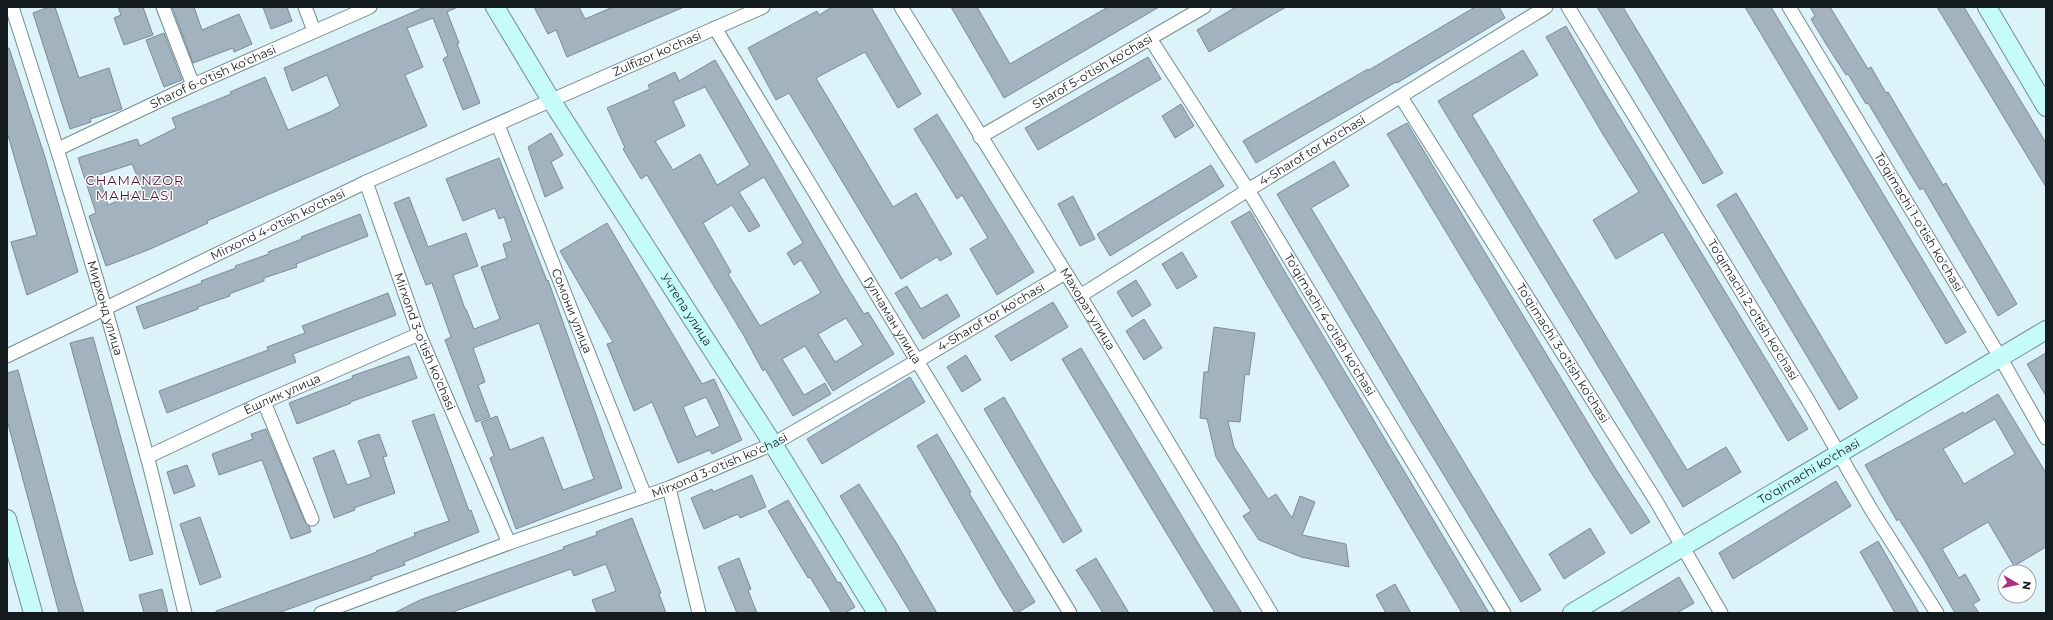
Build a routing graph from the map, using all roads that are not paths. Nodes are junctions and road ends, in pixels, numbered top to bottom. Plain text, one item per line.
1 (12, 7) edge
2 (163, 7) edge
3 (305, 7) edge
4 (370, 7) edge
5 (495, 7) edge
6 (763, 7) edge
7 (901, 7) edge
8 (1204, 7) edge
9 (1546, 7) edge
10 (1568, 7) edge
11 (1790, 7) edge
12 (1987, 7) edge
13 (715, 28) junction
14 (314, 31) junction
15 (1151, 40) junction
16 (193, 85) junction
17 (1401, 96) junction
18 (551, 100) junction
19 (2044, 100) edge
20 (498, 125) junction
21 (980, 137) junction
22 (58, 149) junction
23 (366, 182) junction
24 (1248, 190) junction
25 (1065, 272) junction
26 (1080, 296) junction
27 (105, 310) junction
28 (2046, 330) edge
29 (419, 334) junction
30 (7, 356) edge
31 (2000, 357) junction
32 (917, 361) junction
33 (264, 402) junction
34 (2046, 438) edge
35 (773, 444) junction
36 (1839, 454) junction
37 (147, 457) junction
38 (669, 488) junction
39 (645, 496) junction
40 (7, 519) edge
41 (312, 519) dead end
42 (509, 543) junction
43 (1682, 546) junction
44 (354, 607) edge
45 (33, 613) edge
46 (185, 613) edge
47 (321, 613) edge
48 (699, 613) edge
49 (877, 613) edge
50 (1070, 613) edge
51 (1271, 613) edge
52 (1504, 613) edge
53 (1572, 613) edge
54 (1721, 613) edge
55 (1937, 613) edge

1 - 22 street, Мирхонд улица
2 - 16 street
3 - 14 street
4 - 14 street, Sharof 6-o'tish ko'chasi
5 - 18 street, Учтепа улица
6 - 13 street, Zulfizor ko'chasi
7 - 21 street, Махорат улица
8 - 15 street, Sharof 5-o'tish ko'chasi
9 - 17 street, 4-Sharof tor ko'chasi
10 - 36 street, To'qimachi 2-o'tish ko'chasi
11 - 31 street, To'qimachi 1-o'tish ko'chasi
12 - 19 street
13 - 18 street, Zulfizor ko'chasi
13 - 32 street, Гулчаман улица
14 - 16 street, Sharof 6-o'tish ko'chasi
15 - 21 street, Sharof 5-o'tish ko'chasi
15 - 24 street, To'qimachi 4-o'tish ko'chasi
16 - 22 street, Sharof 6-o'tish ko'chasi
17 - 24 street, 4-Sharof tor ko'chasi
17 - 43 street, To'qimachi 3-o'tish ko'chasi
18 - 20 street, Mirxond 4-o'tish ko'chasi
18 - 35 street, Учтепа улица
20 - 23 street, Mirxond 4-o'tish ko'chasi
20 - 39 street, Сомони улица
21 - 25 street, Махорат улица
22 - 27 street, Мирхонд улица
23 - 27 street, Mirxond 4-o'tish ko'chasi
23 - 29 street, Mirxond 3-o'tish ko'chasi
24 - 26 street, 4-Sharof tor ko'chasi
24 - 52 street, To'qimachi 4-o'tish ko'chasi
25 - 26 street, Махорат улица
25 - 32 street, 4-Sharof tor ko'chasi
26 - 51 street, Махорат улица
27 - 30 street, Mirxond 4-o'tish ko'chasi
27 - 37 street, Мирхонд улица
28 - 31 street, To'qimachi ko'chasi
29 - 33 street, Ёшлик улица
29 - 42 street, Mirxond 3-o'tish ko'chasi
31 - 34 street, To'qimachi 1-o'tish ko'chasi
31 - 36 street, To'qimachi ko'chasi
32 - 35 street, Mirxond 3-o'tish ko'chasi
32 - 50 street, Гулчаман улица
33 - 37 street, Ёшлик улица
33 - 41 street
35 - 38 street, Mirxond 3-o'tish ko'chasi
35 - 49 street, Учтепа улица
36 - 43 street, To'qimachi ko'chasi
36 - 55 street, To'qimachi 2-o'tish ko'chasi
37 - 46 street, Мирхонд улица
38 - 39 street, Mirxond 3-o'tish ko'chasi
38 - 48 street
39 - 42 street, Mirxond 3-o'tish ko'chasi
40 - 45 street
42 - 44 street, Mirxond 3-o'tish ko'chasi
43 - 53 street, To'qimachi ko'chasi
43 - 54 street, To'qimachi 3-o'tish ko'chasi
44 - 47 street, Mirxond 3-o'tish ko'chasi

